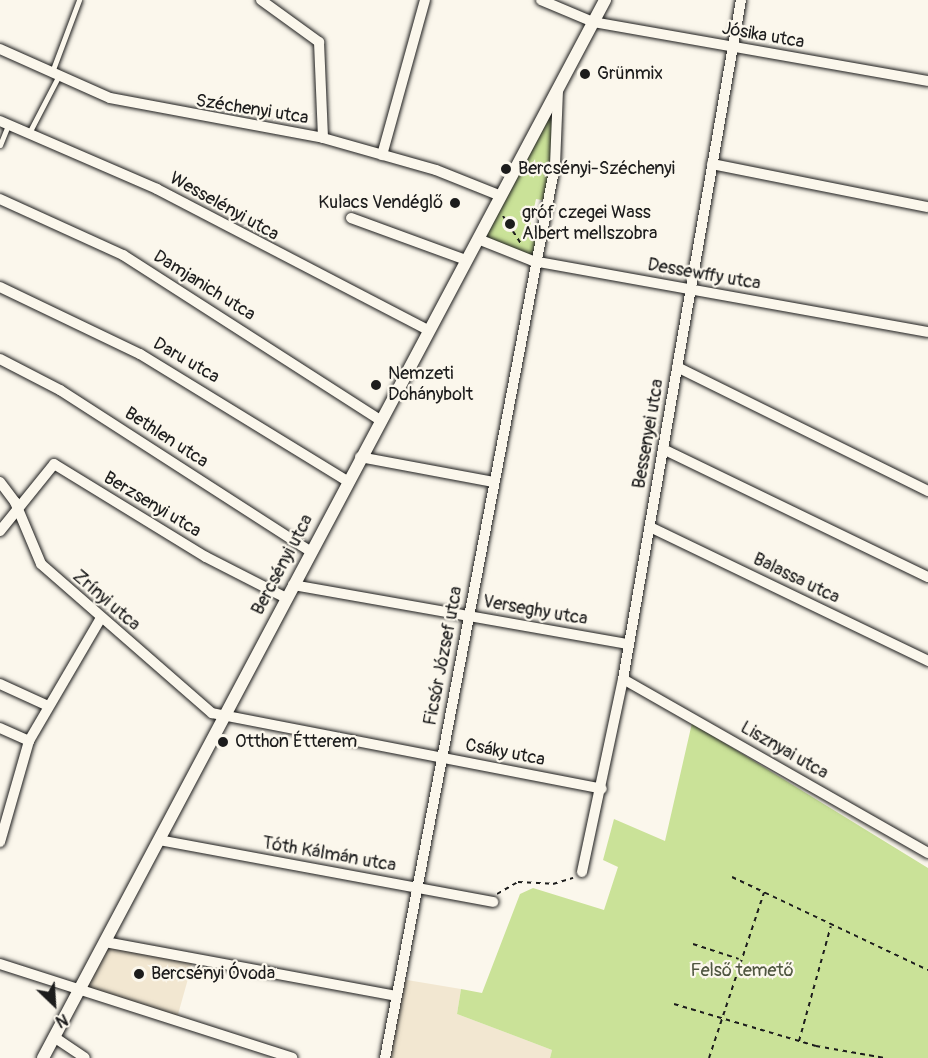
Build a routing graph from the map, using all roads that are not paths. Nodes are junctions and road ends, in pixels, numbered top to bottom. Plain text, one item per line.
1 (79, 0) edge
2 (261, 0) edge
3 (425, 0) edge
4 (541, 0) edge
5 (605, 0) edge
6 (741, 0) edge
7 (594, 22) junction
8 (732, 48) junction
9 (0, 49) edge
10 (55, 75) junction
11 (928, 81) edge
12 (558, 91) junction
13 (4, 123) edge
14 (29, 133) junction
15 (322, 138) junction
16 (0, 144) edge
17 (382, 155) junction
18 (712, 164) junction
19 (501, 196) junction
20 (0, 199) edge
21 (928, 207) edge
22 (351, 218) dead end
23 (478, 239) junction
24 (534, 257) junction
25 (466, 260) junction
26 (0, 287) edge
27 (691, 289) junction
28 (428, 330) junction
29 (928, 332) edge
30 (0, 359) edge
31 (677, 367) junction
32 (380, 420) junction
33 (663, 449) junction
34 (360, 458) junction
35 (347, 481) junction
36 (0, 482) edge
37 (493, 482) junction
38 (928, 491) edge
39 (18, 509) junction
40 (650, 527) junction
41 (0, 531) edge
42 (310, 551) junction
43 (928, 577) edge
44 (293, 585) junction
45 (286, 598) junction
46 (469, 616) junction
47 (100, 618) junction
48 (629, 644) junction
49 (928, 661) edge
50 (623, 679) junction
51 (0, 684) edge
52 (48, 706) junction
53 (224, 717) junction
54 (0, 728) edge
55 (28, 741) junction
56 (441, 758) junction
57 (602, 789) junction
58 (2, 822) edge
59 (159, 840) junction
60 (0, 842) edge
61 (928, 853) edge
62 (582, 872) road end
63 (417, 888) junction
64 (493, 902) road end
65 (105, 942) junction
66 (0, 964) edge
67 (78, 989) junction
68 (396, 996) junction
69 (54, 1037) junction
70 (43, 1058) edge
71 (85, 1058) edge
72 (292, 1058) edge
73 (386, 1058) edge

1 - 10 lane
2 - 15 street
3 - 17 street
4 - 7 street, Jósika utca
5 - 7 street, Bercsényi utca
6 - 8 street, Bessenyei utca
7 - 8 street, Jósika utca
7 - 12 street, Bercsényi utca
8 - 11 street, Jósika utca
8 - 18 street, Bessenyei utca
9 - 10 street, Széchenyi utca
10 - 14 lane
10 - 15 street, Széchenyi utca
12 - 19 street, Bercsényi utca
12 - 24 street, Bercsényi utca
13 - 14 street, Wesselényi utca
13 - 16 lane
14 - 28 street, Wesselényi utca
15 - 17 street, Széchenyi utca
17 - 19 street, Széchenyi utca
18 - 21 street
18 - 27 street, Bessenyei utca
19 - 23 street, Bercsényi utca
20 - 32 street, Damjanich utca
22 - 25 street
23 - 24 street, Dessewffy utca
23 - 25 street, Bercsényi utca
24 - 27 street, Dessewffy utca
24 - 37 street, Ficsór József utca
25 - 28 street, Bercsényi utca
26 - 35 street, Daru utca
27 - 29 street, Dessewffy utca
27 - 31 street, Bessenyei utca
28 - 32 street, Bercsényi utca
30 - 42 street, Bethlen utca
31 - 33 street, Bessenyei utca
31 - 38 street
32 - 34 street, Bercsényi utca
33 - 40 street, Bessenyei utca
33 - 43 street
34 - 35 street, Bercsényi utca
34 - 37 street
35 - 42 street, Bercsényi utca
36 - 39 street, Zrínyi utca
37 - 46 street, Ficsór József utca
39 - 41 street
39 - 45 street, Berzsenyi utca
39 - 47 street, Zrínyi utca
40 - 48 street, Bessenyei utca
40 - 49 street, Balassa utca
42 - 44 street, Bercsényi utca
44 - 45 street, Bercsényi utca
44 - 46 street, Verseghy utca
45 - 53 street, Bercsényi utca
46 - 48 street, Verseghy utca
46 - 56 street, Ficsór József utca
47 - 52 street
47 - 53 street, Zrínyi utca
48 - 50 street, Bessenyei utca
50 - 57 street, Bessenyei utca
50 - 61 street, Lisznyai utca
51 - 52 street
52 - 55 street
53 - 56 street, Csáky utca
53 - 59 street, Bercsényi utca
54 - 55 street
55 - 58 street
56 - 57 street, Csáky utca
56 - 63 street, Ficsór József utca
57 - 62 street, Bessenyei utca
58 - 60 street
59 - 63 street, Tóth Kálmán utca
59 - 65 street, Bercsényi utca
63 - 64 street, Tóth Kálmán utca
63 - 68 street, Ficsór József utca
65 - 67 street, Bercsényi utca
65 - 68 street
66 - 67 street
67 - 69 street, Bercsényi utca
67 - 72 street
68 - 73 street, Ficsór József utca
69 - 70 street, Bercsényi utca
69 - 71 street

